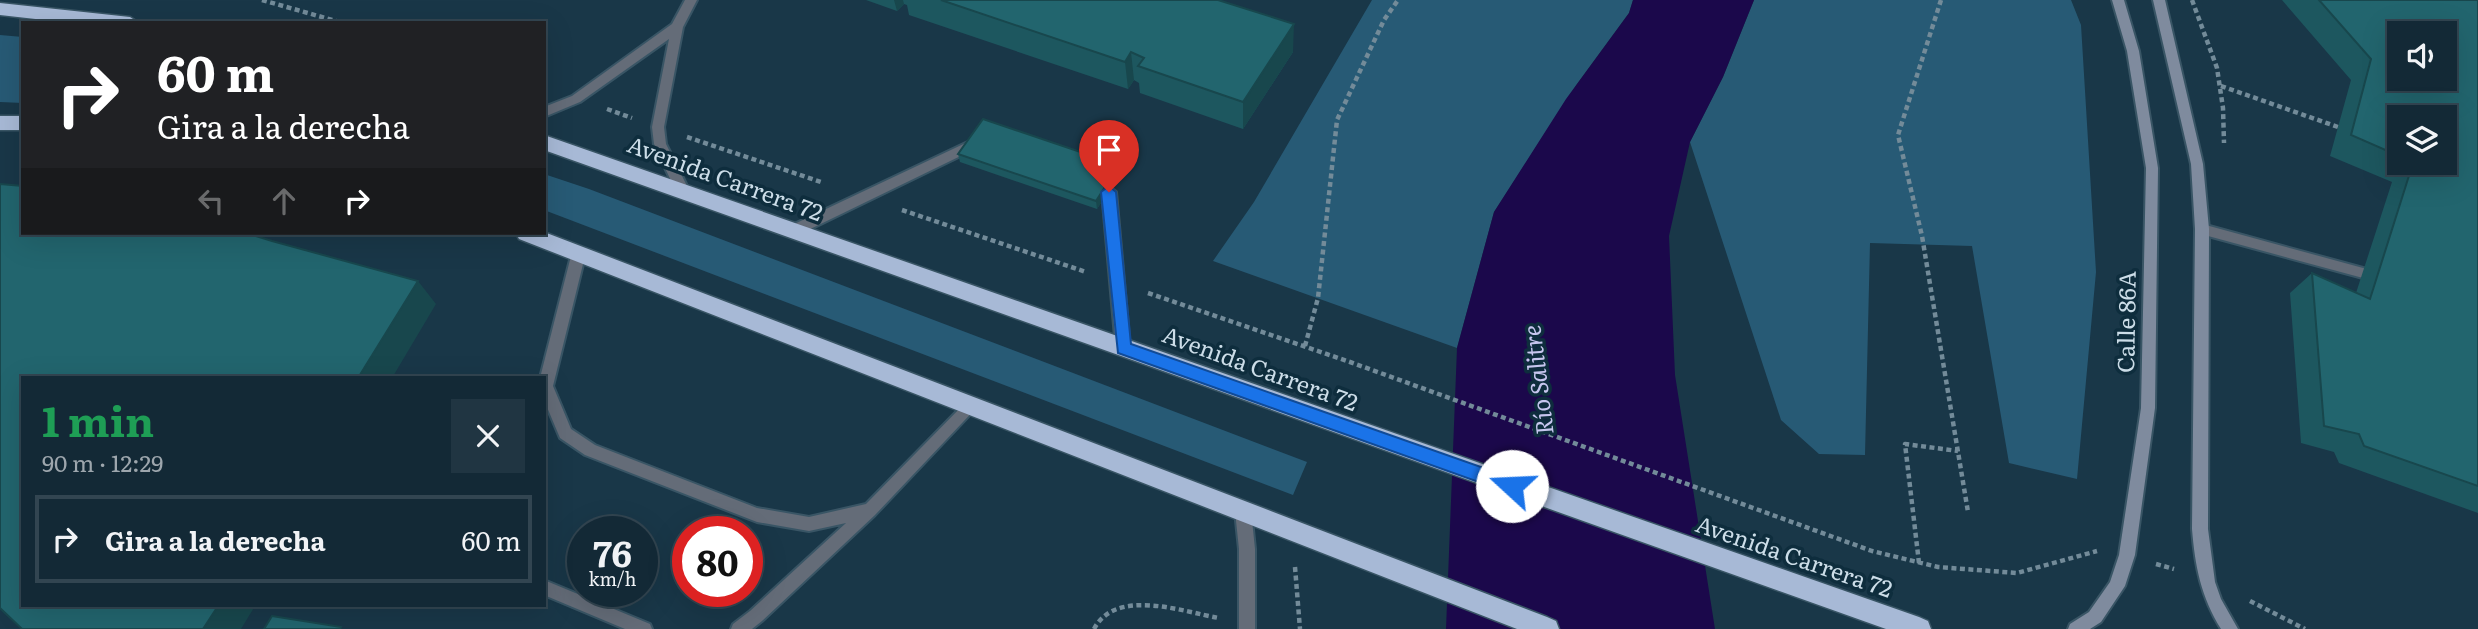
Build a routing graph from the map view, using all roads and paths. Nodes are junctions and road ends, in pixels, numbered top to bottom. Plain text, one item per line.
1 (262, 0) edge
2 (691, 0) edge
3 (1398, 0) edge
4 (1941, 0) edge
5 (2118, 0) edge
6 (2159, 0) edge
7 (0, 9) edge
8 (111, 21) edge
9 (336, 21) edge
10 (677, 27) junction
11 (2221, 86) dead end
12 (576, 99) junction
13 (546, 111) edge
14 (0, 123) edge
15 (21, 123) edge
16 (658, 127) junction
17 (2338, 127) dead end
18 (546, 143) edge
19 (972, 145) edge
20 (683, 192) junction
21 (1109, 192) edge
22 (864, 197) junction
23 (2202, 229) junction
24 (793, 231) junction
25 (532, 235) edge
26 (579, 252) junction
27 (2363, 273) dead end
28 (1117, 282) junction
29 (1305, 346) junction
30 (1124, 348) junction
31 (546, 386) edge
32 (546, 392) edge
33 (973, 404) junction
34 (1958, 451) junction
35 (870, 510) junction
36 (1243, 510) junction
37 (1968, 512) dead end
38 (1872, 551) dead end
39 (1919, 563) dead end
40 (1295, 568) dead end
41 (546, 588) edge
42 (1206, 617) dead end
43 (644, 629) edge
44 (739, 629) edge
45 (1094, 629) edge
46 (1247, 629) edge
47 (1300, 629) edge
48 (1547, 629) edge
49 (1919, 629) edge
50 (2076, 629) edge
51 (2230, 629) edge

1 - 9 path
2 - 10 street
3 - 29 path
4 - 34 path
5 - 50 street, Calle 86A
6 - 23 street
7 - 8 highway
10 - 12 street
10 - 16 street
11 - 17 path
12 - 13 street
12 - 16 path
14 - 15 highway
16 - 20 street
16 - 22 path
18 - 20 highway, Avenida Carrera 72
19 - 22 street
20 - 24 highway, Avenida Carrera 72
21 - 28 street
22 - 24 street
22 - 28 path
23 - 27 street
23 - 51 street
24 - 30 highway, Avenida Carrera 72
25 - 26 highway
26 - 31 street
26 - 33 highway
28 - 29 path
28 - 30 street
29 - 38 path
30 - 49 highway, Avenida Carrera 72
32 - 35 street
33 - 35 street
33 - 36 highway
34 - 37 path
34 - 39 path
35 - 44 street
36 - 46 street
36 - 48 highway
40 - 47 path
41 - 43 street
42 - 45 path

